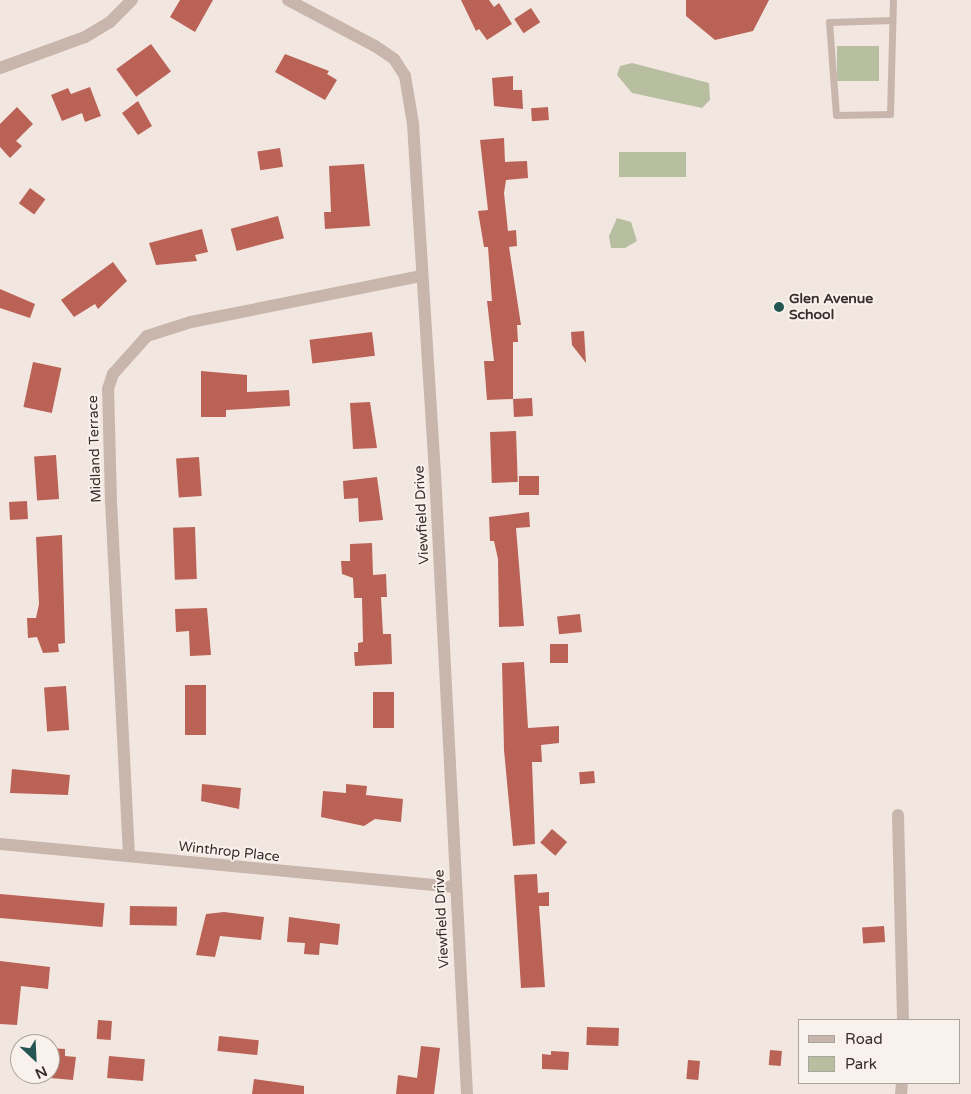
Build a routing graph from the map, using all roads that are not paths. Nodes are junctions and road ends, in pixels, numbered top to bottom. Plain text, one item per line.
1 (132, 0) edge
2 (288, 0) edge
3 (893, 0) edge
4 (892, 20) junction
5 (0, 68) edge
6 (421, 276) junction
7 (898, 815) dead end
8 (0, 844) edge
9 (129, 856) junction
10 (455, 888) junction
11 (904, 1019) edge
12 (467, 1094) edge

1 - 5 street
2 - 6 street, Viewfield Drive
3 - 4 lane
4 - 4 lane
6 - 9 street, Midland Terrace
6 - 10 street, Viewfield Drive
7 - 11 street
8 - 9 street, Winthrop Place
9 - 10 street, Winthrop Place
10 - 12 street, Viewfield Drive

